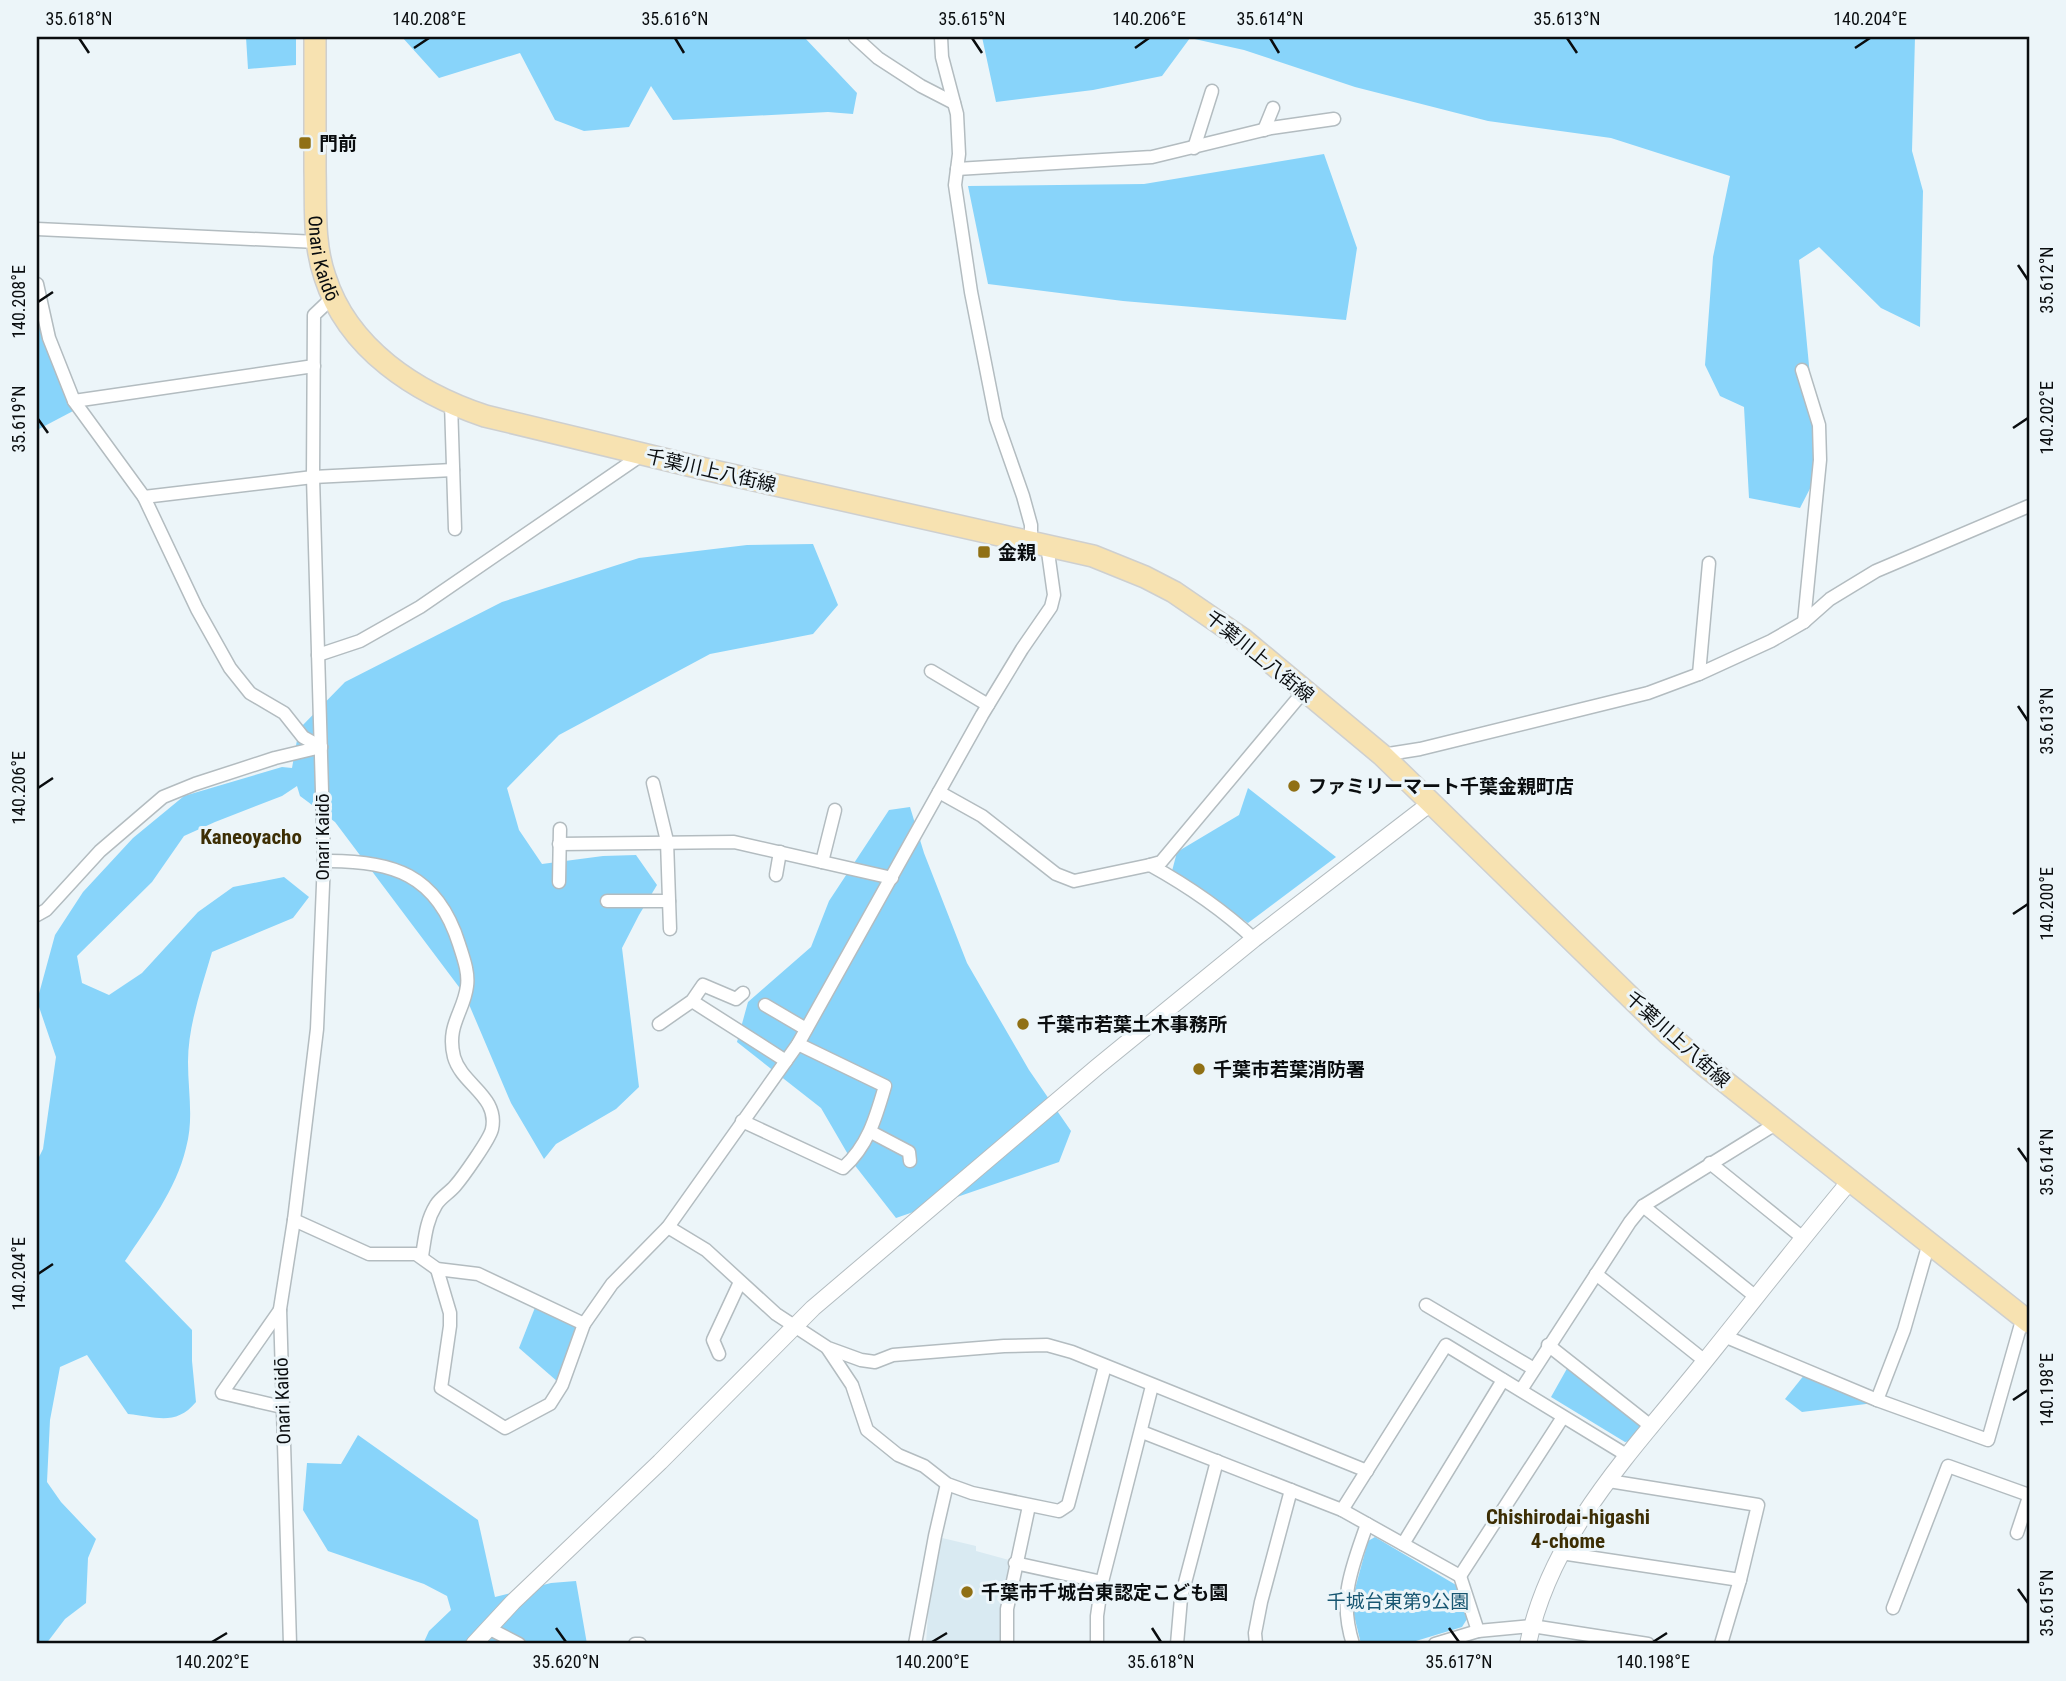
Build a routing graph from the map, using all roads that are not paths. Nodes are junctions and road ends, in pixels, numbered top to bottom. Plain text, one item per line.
1 (315, 37) edge
2 (855, 37) edge
3 (941, 37) edge
4 (1212, 91) dead end
5 (954, 103) junction
6 (1273, 108) dead end
7 (1334, 119) dead end
8 (1264, 130) junction
9 (1194, 148) junction
10 (957, 169) junction
11 (37, 229) edge
12 (317, 242) junction
13 (37, 285) edge
14 (333, 298) junction
15 (314, 366) junction
16 (1802, 370) dead end
17 (74, 401) junction
18 (451, 403) junction
19 (643, 454) junction
20 (453, 470) junction
21 (313, 477) junction
22 (144, 497) junction
23 (2029, 506) edge
24 (455, 529) dead end
25 (1039, 543) junction
26 (1709, 563) dead end
27 (1804, 622) junction
28 (318, 655) junction
29 (930, 671) dead end
30 (1699, 674) junction
31 (1304, 691) junction
32 (988, 705) junction
33 (321, 747) junction
34 (1382, 755) junction
35 (653, 783) dead end
36 (939, 792) junction
37 (1432, 802) junction
38 (835, 810) dead end
39 (560, 829) dead end
40 (667, 841) junction
41 (559, 844) junction
42 (780, 852) junction
43 (324, 861) junction
44 (822, 862) junction
45 (1150, 865) junction
46 (776, 875) dead end
47 (892, 878) junction
48 (559, 882) dead end
49 (607, 901) dead end
50 (669, 901) junction
51 (37, 915) edge
52 (670, 929) dead end
53 (1254, 939) junction
54 (743, 993) dead end
55 (692, 1001) junction
56 (765, 1005) dead end
57 (659, 1024) dead end
58 (806, 1029) junction
59 (798, 1044) junction
60 (786, 1061) junction
61 (742, 1121) junction
62 (1777, 1123) junction
63 (871, 1132) junction
64 (910, 1161) dead end
65 (1710, 1163) junction
66 (1850, 1181) junction
67 (1643, 1206) junction
68 (294, 1220) junction
69 (668, 1227) junction
70 (1803, 1238) junction
71 (1929, 1243) junction
72 (422, 1256) junction
73 (437, 1269) junction
74 (1596, 1274) junction
75 (740, 1282) junction
76 (1756, 1297) junction
77 (1426, 1305) dead end
78 (280, 1309) junction
79 (2026, 1319) edge
80 (584, 1324) junction
81 (795, 1326) junction
82 (1724, 1336) junction
83 (1548, 1345) junction
84 (828, 1349) junction
85 (719, 1353) dead end
86 (1705, 1362) junction
87 (1105, 1366) junction
88 (1534, 1369) junction
89 (1503, 1380) junction
90 (1152, 1386) junction
91 (1521, 1390) junction
92 (1877, 1400) junction
93 (282, 1407) junction
94 (1563, 1417) junction
95 (1652, 1427) junction
96 (1142, 1432) junction
97 (1628, 1456) junction
98 (1217, 1461) junction
99 (1367, 1471) junction
100 (1609, 1481) junction
101 (947, 1484) junction
102 (1291, 1490) junction
103 (2029, 1496) edge
104 (1029, 1506) junction
105 (1342, 1510) junction
106 (1367, 1524) junction
107 (2017, 1533) dead end
108 (1403, 1544) junction
109 (1561, 1553) junction
110 (1015, 1563) junction
111 (1460, 1576) junction
112 (1741, 1580) junction
113 (1102, 1583) junction
114 (1893, 1608) dead end
115 (1532, 1626) junction
116 (488, 1628) junction
117 (1478, 1631) junction
118 (290, 1644) edge
119 (474, 1644) edge
120 (519, 1644) edge
121 (915, 1644) edge
122 (1007, 1644) edge
123 (1097, 1644) edge
124 (1177, 1644) edge
125 (1256, 1644) edge
126 (1353, 1644) edge
127 (1435, 1644) edge
128 (1528, 1644) edge
129 (1648, 1644) edge
130 (1721, 1644) edge

1 - 12 main road, Onari Kaidō
2 - 5 street
3 - 5 street
4 - 9 street
5 - 10 street
6 - 8 street
7 - 8 street
8 - 9 street
9 - 10 street
10 - 25 street
11 - 12 street
12 - 14 main road, Onari Kaidō
13 - 17 street
14 - 15 street, Onari Kaidō
14 - 18 main road, 千葉川上八街線
15 - 17 street
15 - 21 street, Onari Kaidō
16 - 27 street
17 - 22 street
18 - 19 main road, 千葉川上八街線
18 - 20 street
19 - 25 main road, 千葉川上八街線
19 - 28 street
20 - 21 street
20 - 24 street
21 - 22 street
21 - 28 street, Onari Kaidō
22 - 33 street
23 - 27 street
25 - 31 main road, 千葉川上八街線
25 - 32 street
26 - 30 street
27 - 30 street
28 - 33 street, Onari Kaidō
29 - 32 street
30 - 34 street
31 - 34 main road, 千葉川上八街線
31 - 45 street
32 - 36 street
33 - 43 street, Onari Kaidō
33 - 51 street
34 - 37 main road, 千葉川上八街線
35 - 40 street
36 - 45 street
36 - 47 street
37 - 53 street
37 - 62 main road, 千葉川上八街線
38 - 44 street
39 - 41 street
40 - 41 street
40 - 42 street
40 - 50 street
41 - 48 street
42 - 44 street
42 - 46 street
43 - 68 street, Onari Kaidō
43 - 72 street
44 - 47 street
45 - 53 street
47 - 58 street
49 - 50 street
50 - 52 street
53 - 81 street
54 - 55 street
55 - 57 street
55 - 60 street
56 - 58 street
58 - 59 street
59 - 60 street
59 - 63 street
60 - 61 street
61 - 63 street
61 - 69 street
62 - 65 street
62 - 66 main road, 千葉川上八街線
63 - 64 street
65 - 67 street
65 - 70 street
66 - 70 street
66 - 71 main road, 千葉川上八街線
67 - 74 street
67 - 76 street
68 - 72 street
68 - 78 street, Onari Kaidō
69 - 75 street
69 - 80 street
70 - 76 street
71 - 79 main road, 千葉川上八街線
71 - 92 street
72 - 73 street
73 - 80 street
73 - 80 street
74 - 83 street
74 - 86 street
75 - 81 street
75 - 85 street
76 - 82 street
77 - 88 street
78 - 93 street, Onari Kaidō
78 - 93 street
79 - 92 street
81 - 84 street
81 - 116 street
82 - 86 street
82 - 92 street
83 - 88 street
83 - 95 street
84 - 87 street
84 - 101 street
86 - 95 street
87 - 90 street
87 - 104 street
88 - 91 street
89 - 91 street
89 - 99 street
89 - 108 street
90 - 96 street
90 - 99 street
91 - 94 street
93 - 118 street, Onari Kaidō
94 - 97 street
94 - 111 street
95 - 97 street
96 - 98 street
96 - 113 street
97 - 100 street
98 - 102 street
98 - 124 street
99 - 105 street
100 - 109 street
100 - 112 street
101 - 104 street
101 - 121 street
102 - 105 street
102 - 125 street
103 - 107 street
103 - 114 street
104 - 110 street
105 - 106 street
106 - 108 street
106 - 126 street
108 - 111 street
109 - 112 street
109 - 115 street
110 - 113 street
110 - 122 street
111 - 117 street
112 - 130 street
113 - 123 street
115 - 117 street
115 - 128 street
115 - 129 street
116 - 119 street
116 - 120 street
117 - 127 street

